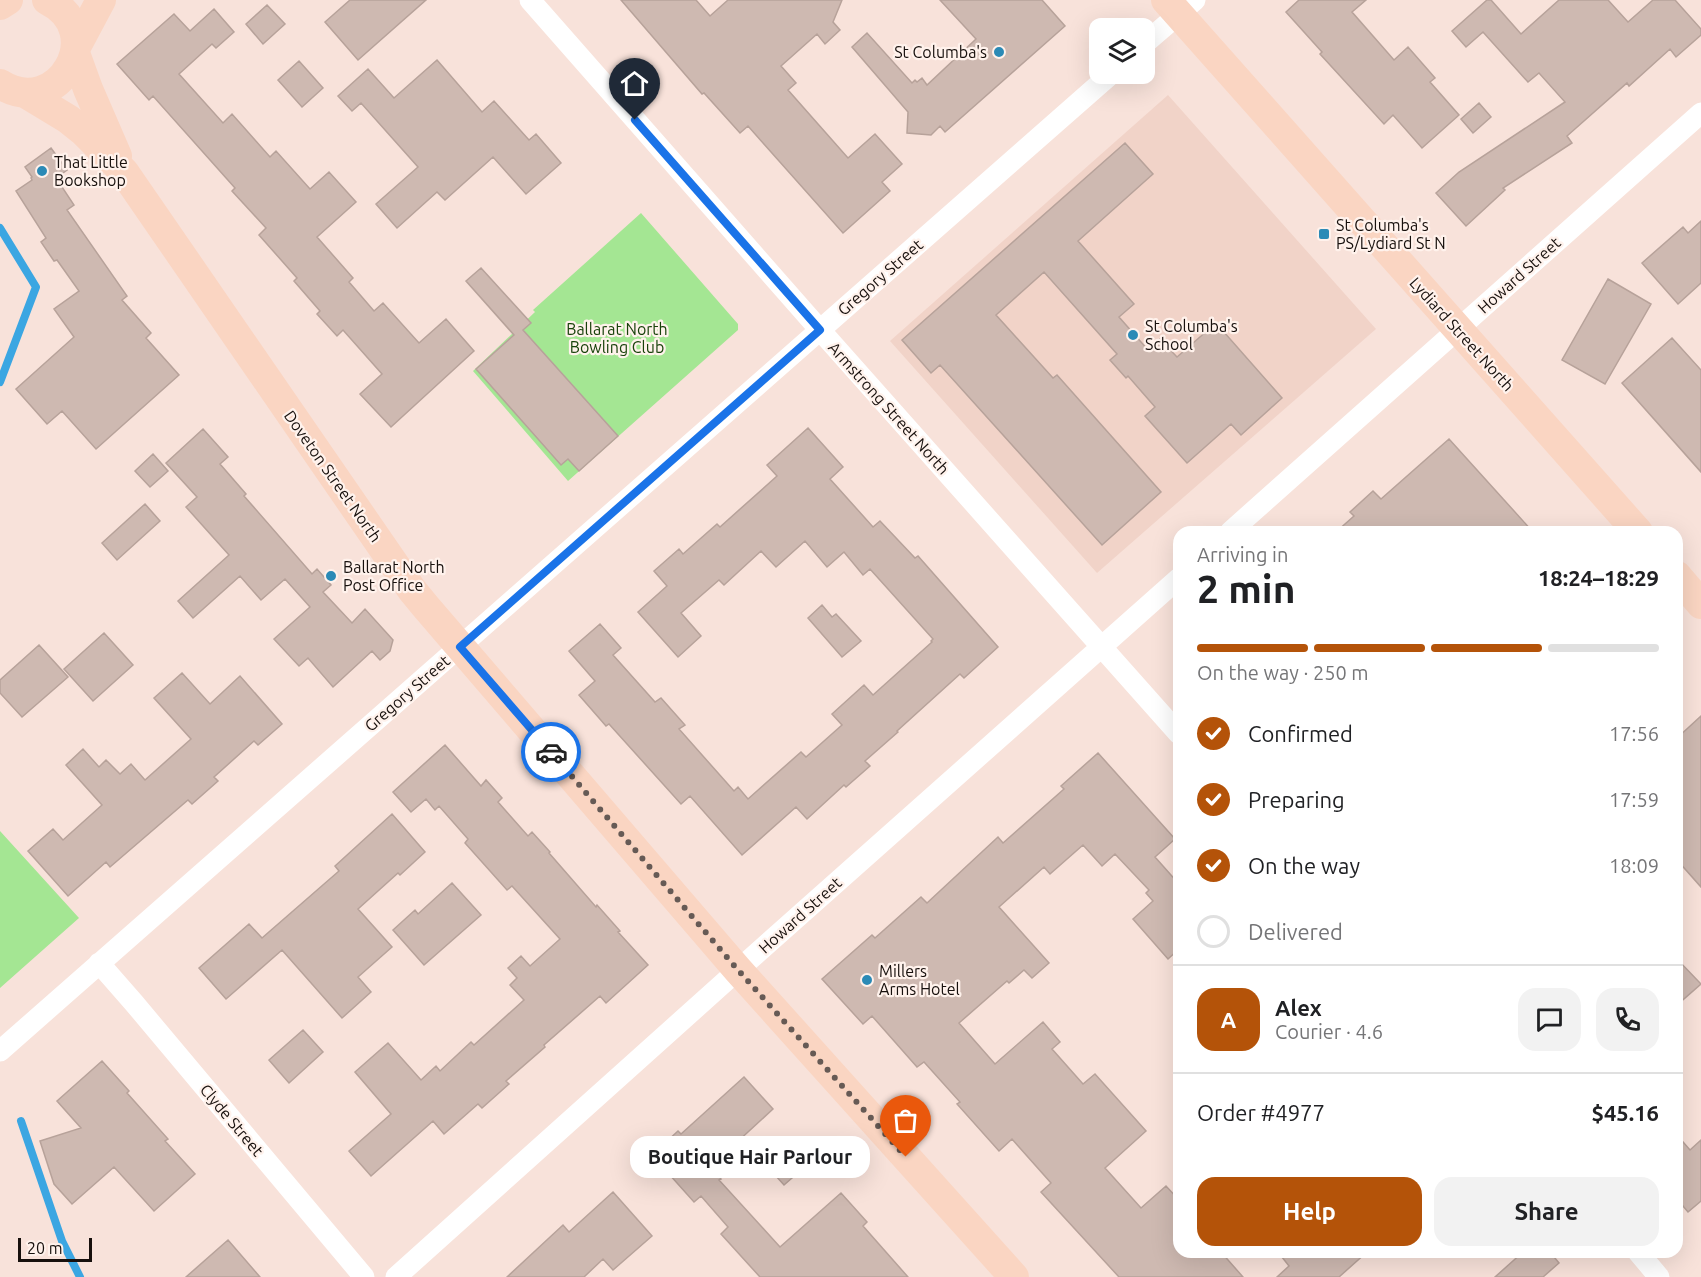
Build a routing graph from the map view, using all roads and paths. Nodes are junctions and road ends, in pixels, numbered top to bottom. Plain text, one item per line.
1 (8, 0) edge
2 (47, 0) edge
3 (102, 0) edge
4 (530, 0) edge
5 (0, 5) edge
6 (1180, 5) edge
7 (1155, 32) edge
8 (75, 50) junction
9 (1100, 84) edge
10 (12, 92) edge
11 (1701, 113) edge
12 (124, 172) junction
13 (1458, 329) junction
14 (820, 330) junction
15 (1237, 526) edge
16 (1633, 526) edge
17 (1173, 583) edge
18 (1683, 583) edge
19 (1701, 604) edge
20 (1102, 646) junction
21 (460, 647) junction
22 (1173, 727) edge
23 (99, 963) junction
24 (738, 970) junction
25 (0, 1051) edge
26 (1643, 1258) edge
27 (364, 1277) edge
28 (396, 1277) edge
29 (1014, 1277) edge
30 (1659, 1277) edge

1 - 5 main road
2 - 8 main road, Doveton Street North
3 - 8 main road
4 - 14 street, Armstrong Street North
6 - 7 street
6 - 13 main road, Lydiard Street North
8 - 10 main road
8 - 12 main road, Doveton Street North
9 - 14 street, Gregory Street
10 - 12 main road, Doveton Street North
11 - 13 street, Howard Street
12 - 21 main road, Doveton Street North
13 - 15 street, Howard Street
13 - 16 main road, Lydiard Street North
14 - 20 street, Armstrong Street North
14 - 21 street, Gregory Street
17 - 20 street, Howard Street
18 - 19 main road
20 - 22 street, Armstrong Street North
20 - 24 street, Howard Street
21 - 23 street, Gregory Street
21 - 24 main road, Doveton Street North
23 - 25 street, Gregory Street
23 - 27 street, Clyde Street
24 - 28 street, Howard Street
24 - 29 main road, Doveton Street North
26 - 30 street

